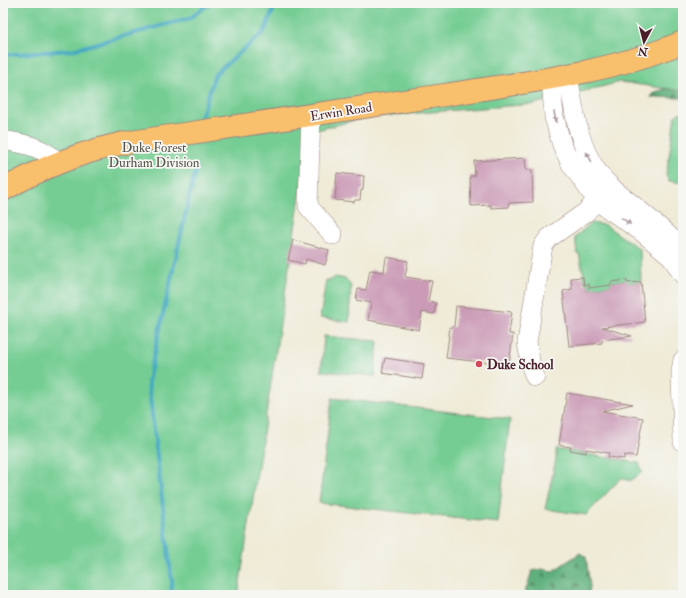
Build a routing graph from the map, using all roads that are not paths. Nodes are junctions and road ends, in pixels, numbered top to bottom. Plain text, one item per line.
1 (683, 42) edge
2 (559, 77) junction
3 (311, 115) junction
4 (3, 140) edge
5 (58, 163) junction
6 (3, 190) edge
7 (598, 199) junction
8 (333, 235) dead end
9 (679, 257) edge
10 (683, 275) edge
11 (683, 360) edge
12 (535, 378) dead end
13 (683, 442) edge

1 - 2 main road, Erwin Road
2 - 3 main road, Erwin Road
2 -> 7 street
9 -> 2 street
3 - 5 main road, Erwin Road
3 - 8 street
4 - 5 street
5 - 6 main road, Erwin Road
7 -> 9 street
7 - 12 street
9 - 10 street
11 - 13 street

